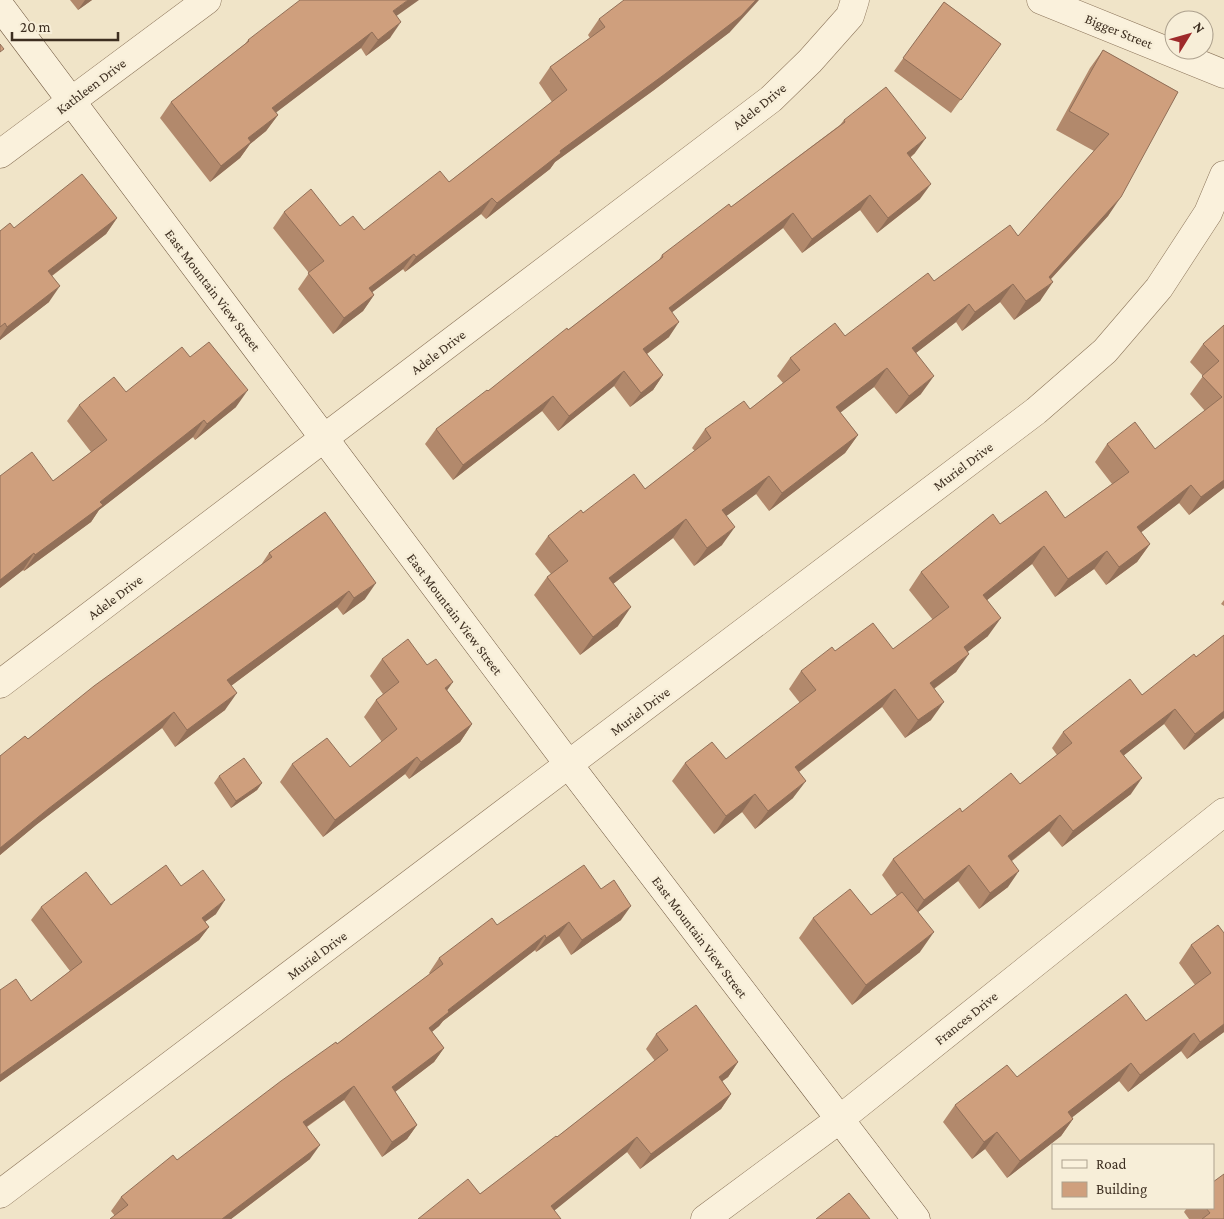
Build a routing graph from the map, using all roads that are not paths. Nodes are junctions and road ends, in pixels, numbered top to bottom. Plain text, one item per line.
1 (207, 0) edge
2 (856, 0) edge
3 (1041, 0) edge
4 (0, 6) edge
5 (1224, 74) edge
6 (72, 100) junction
7 (0, 154) edge
8 (1224, 175) edge
9 (324, 439) junction
10 (0, 684) edge
11 (569, 765) junction
12 (1224, 812) edge
13 (840, 1118) junction
14 (0, 1194) edge
15 (705, 1219) edge
16 (916, 1219) edge

1 - 6 street, Kathleen Drive
2 - 9 street, Adele Drive
3 - 5 street, Bigger Street
4 - 6 street, East Mountain View Street
6 - 7 street, Kathleen Drive
6 - 9 street, East Mountain View Street
8 - 11 street, Muriel Drive
9 - 10 street, Adele Drive
9 - 11 street, East Mountain View Street
11 - 13 street, East Mountain View Street
11 - 14 street, Muriel Drive
12 - 13 street, Frances Drive
13 - 15 street, Frances Drive
13 - 16 street, East Mountain View Street

